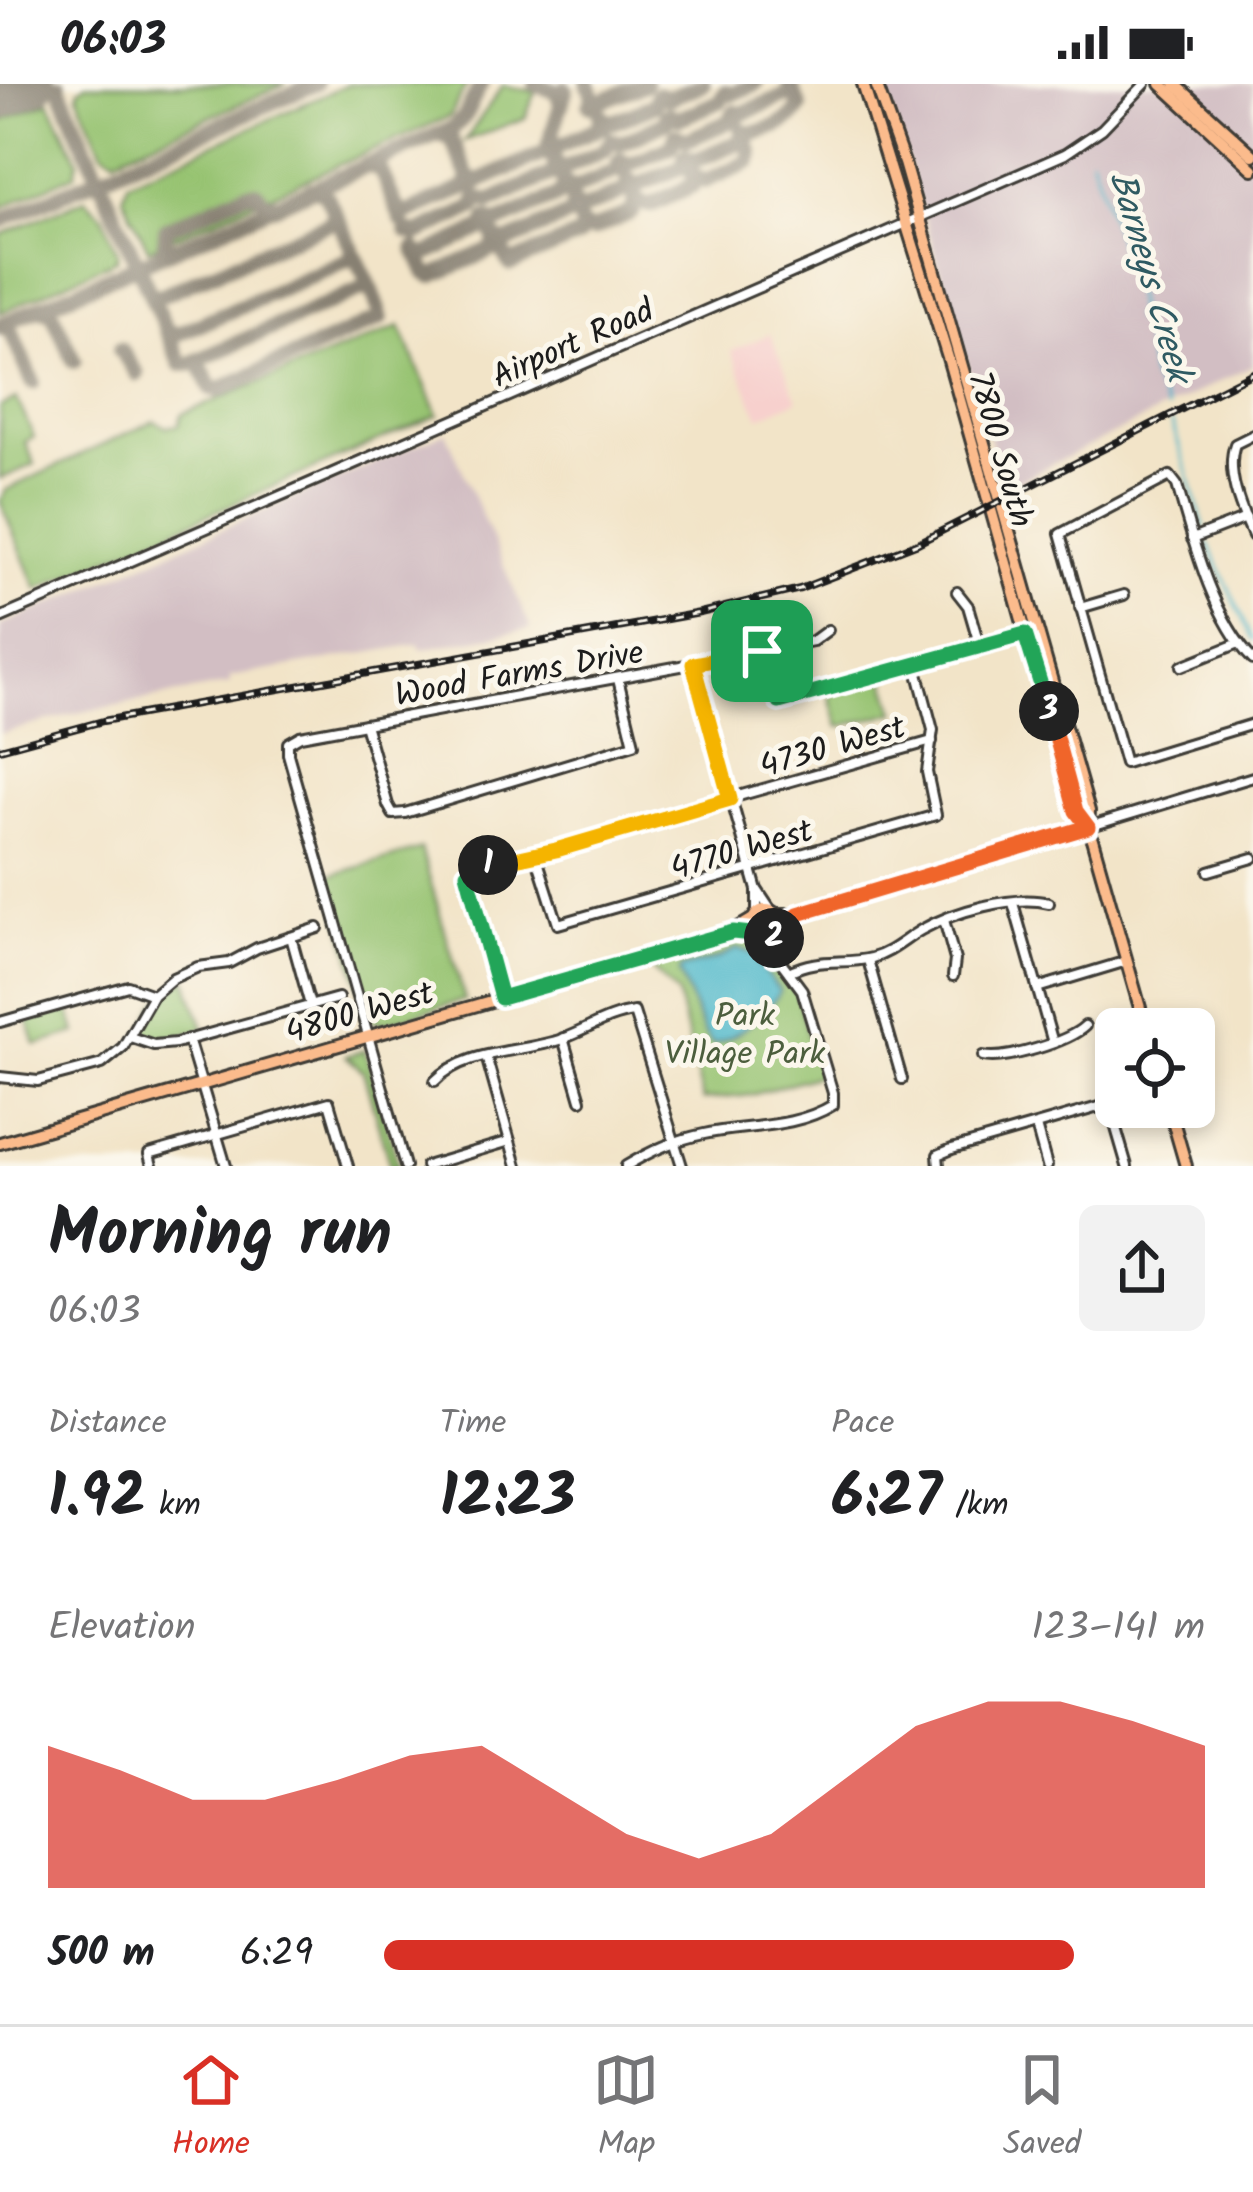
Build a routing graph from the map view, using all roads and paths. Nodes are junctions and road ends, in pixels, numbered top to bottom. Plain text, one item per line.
1 (863, 84) edge
2 (876, 84) edge
3 (1145, 84) edge
4 (1161, 84) edge
5 (1175, 84) edge
6 (1253, 154) edge
7 (1253, 169) edge
8 (913, 220) junction
9 (1253, 435) edge
10 (1246, 518) junction
11 (1253, 536) edge
12 (1192, 539) junction
13 (957, 592) dead end
14 (1124, 595) dead end
15 (1080, 608) junction
16 (0, 618) edge
17 (828, 630) dead end
18 (1031, 633) junction
19 (1239, 644) junction
20 (980, 647) junction
21 (762, 651) junction
22 (1253, 659) edge
23 (693, 664) junction
24 (916, 666) junction
25 (1182, 666) dead end
26 (617, 678) junction
27 (365, 724) junction
28 (1253, 724) edge
29 (932, 741) junction
30 (1253, 776) edge
31 (730, 799) junction
32 (1088, 827) junction
33 (536, 855) junction
34 (1253, 858) edge
35 (751, 870) junction
36 (1210, 871) dead end
37 (757, 890) junction
38 (1012, 903) junction
39 (1049, 903) dead end
40 (773, 913) junction
41 (798, 914) junction
42 (755, 916) junction
43 (944, 920) junction
44 (318, 928) dead end
45 (733, 932) junction
46 (767, 933) junction
47 (291, 937) junction
48 (868, 959) junction
49 (1127, 961) junction
50 (789, 972) junction
51 (953, 976) dead end
52 (1037, 988) junction
53 (153, 995) junction
54 (338, 998) dead end
55 (501, 998) junction
56 (310, 1005) junction
57 (1140, 1008) edge
58 (0, 1022) edge
59 (1084, 1026) dead end
60 (130, 1037) junction
61 (368, 1037) junction
62 (563, 1038) junction
63 (188, 1039) junction
64 (1053, 1043) junction
65 (486, 1056) junction
66 (983, 1056) dead end
67 (0, 1077) edge
68 (902, 1079) dead end
69 (435, 1081) dead end
70 (202, 1085) junction
71 (581, 1100) dead end
72 (1095, 1108) edge
73 (1036, 1126) junction
74 (1119, 1128) edge
75 (1175, 1128) edge
76 (217, 1135) junction
77 (510, 1141) junction
78 (674, 1142) junction
79 (0, 1143) edge
80 (939, 1161) edge
81 (152, 1166) edge
82 (226, 1166) edge
83 (348, 1166) edge
84 (405, 1166) edge
85 (426, 1166) edge
86 (517, 1166) edge
87 (626, 1166) edge
88 (682, 1166) edge
89 (1047, 1166) edge
90 (1127, 1166) edge
91 (1186, 1166) edge

1 - 8 main road, 7800 South
2 - 8 main road, 7800 South
3 - 8 street, Airport Road
4 - 7 main road
5 - 6 main road
8 - 16 street, Airport Road
8 - 18 main road, 7800 South
9 - 10 street
10 - 11 street
10 - 12 street
12 - 15 street
12 - 19 street
13 - 20 street
14 - 15 street
15 - 28 street
17 - 21 street, Wood Farms Drive
18 - 20 street
18 - 32 main road, 7800 South
19 - 22 street
19 - 25 street
20 - 24 street
21 - 23 street, Wood Farms Drive
21 - 24 street
23 - 26 street, Wood Farms Drive
23 - 31 street
24 - 29 street
26 - 27 street, Wood Farms Drive
26 - 27 street
27 - 61 street, Wood Farms Drive
29 - 31 street, 4730 West
29 - 35 street, 4770 West
30 - 32 street, 4800 West
31 - 33 street, 4730 West
31 - 35 street
32 - 41 main road, 4800 West
32 - 49 main road, 7800 South
33 - 35 street, 4770 West
33 - 55 street, 4730 West
34 - 36 street
35 - 37 street
37 - 40 street
37 - 42 street
38 - 39 street
38 - 43 street
38 - 52 street
40 - 41 main road, 4800 West
40 - 42 main road, 4800 West
40 - 46 main road
41 - 46 main road, 4800 West
42 - 45 main road, 4800 West
42 - 46 main road
43 - 48 street
43 - 51 street
44 - 47 street
45 - 46 main road, 4800 West
45 - 55 main road, 4800 West
46 - 50 street
47 - 53 street
47 - 56 street
48 - 50 street
48 - 68 street
49 - 52 street
49 - 57 main road, 7800 South
50 - 78 street
52 - 64 street
53 - 58 street
53 - 60 street
54 - 56 street
55 - 61 main road, 4800 West
56 - 63 street
59 - 64 street
60 - 63 street
60 - 67 street
61 - 70 main road, 4800 West
61 - 84 street
62 - 65 street
62 - 71 street
62 - 78 street
63 - 70 street
64 - 66 street
65 - 69 street
65 - 77 street
70 - 76 street
70 - 79 main road, 4800 West
72 - 73 street
73 - 80 street
73 - 89 street
74 - 90 street
75 - 91 main road
76 - 81 street
76 - 82 street
76 - 83 street
77 - 85 street
77 - 86 street
78 - 87 street
78 - 88 street

